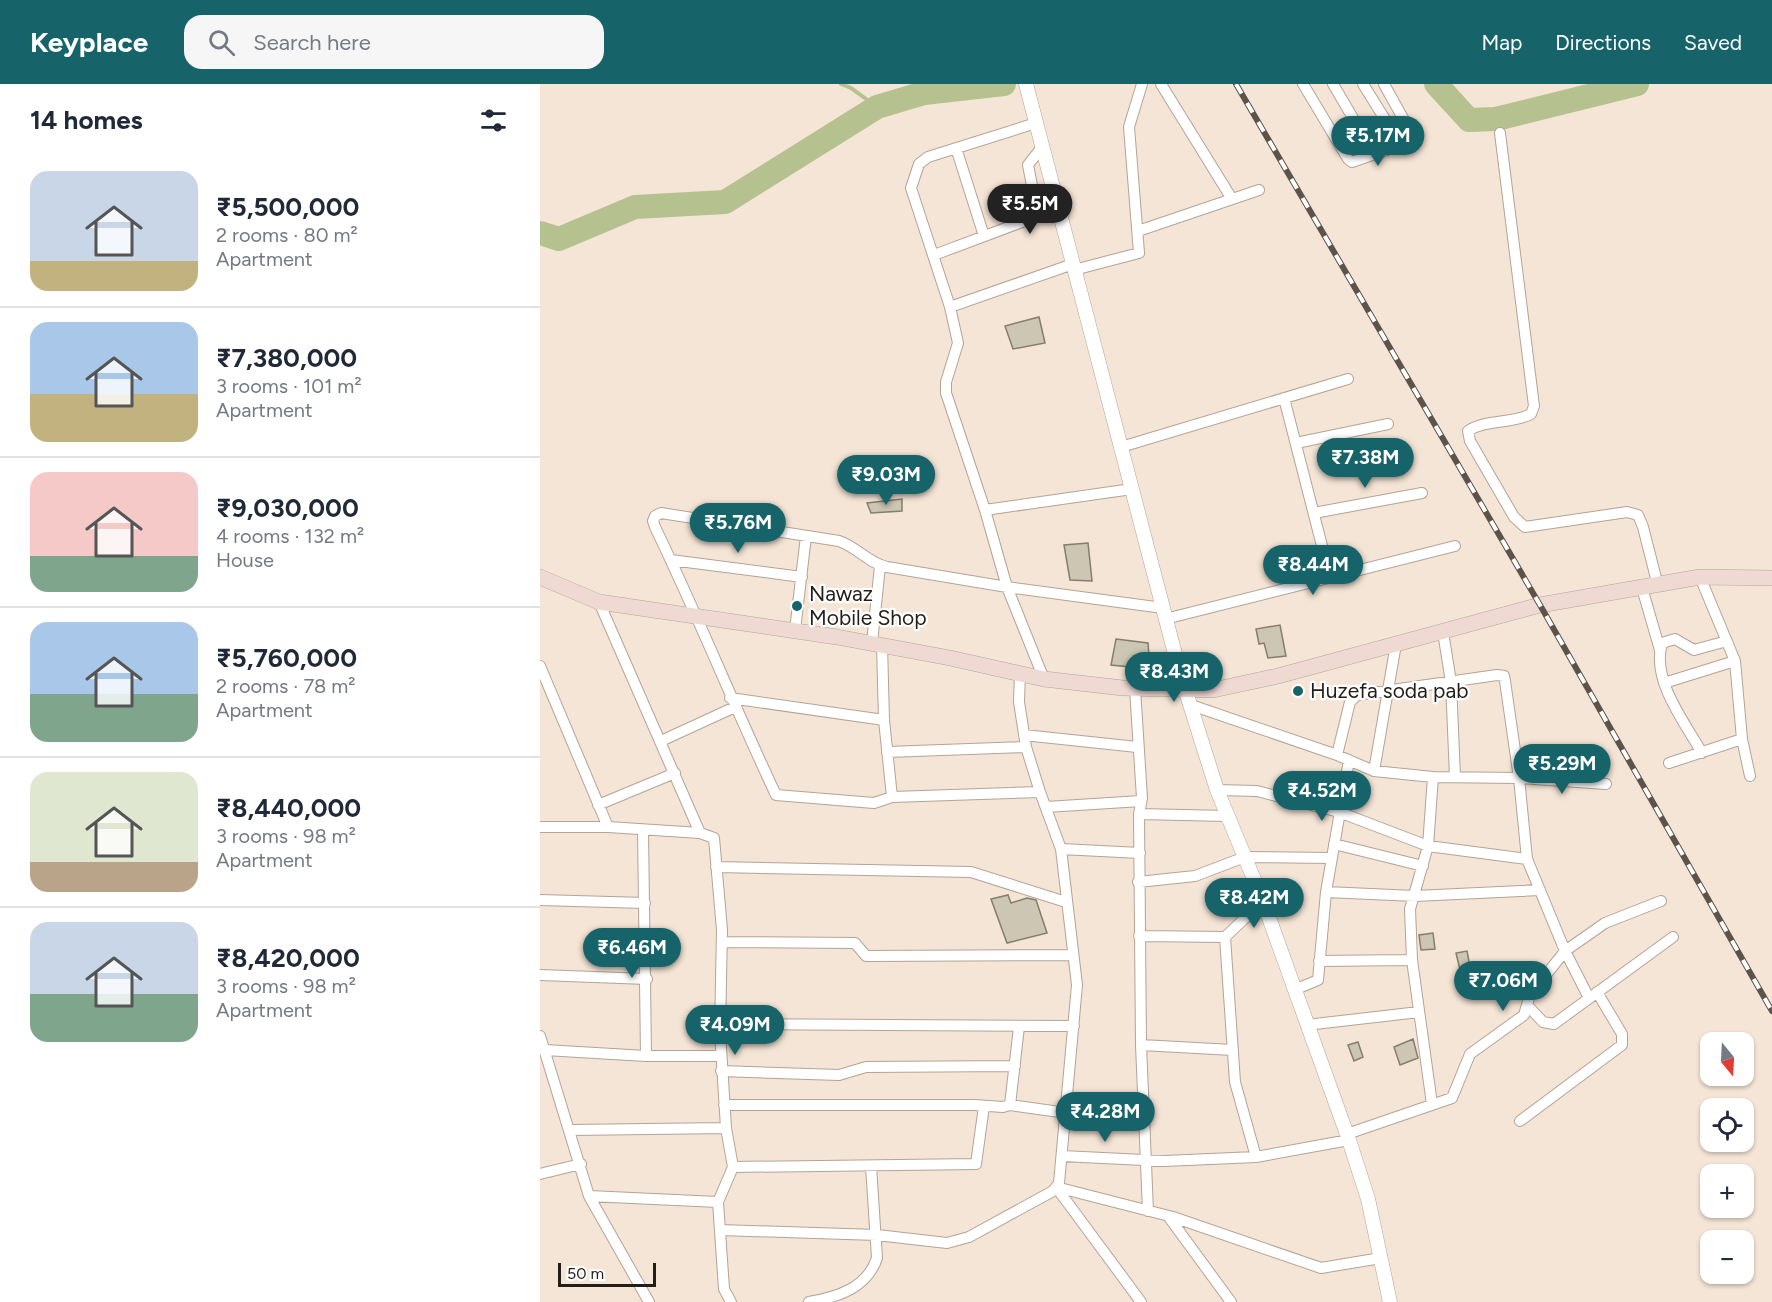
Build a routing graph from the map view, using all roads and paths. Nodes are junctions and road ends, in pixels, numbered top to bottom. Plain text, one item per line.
1 (1026, 84) edge
2 (1142, 84) edge
3 (1161, 84) edge
4 (1303, 84) edge
5 (1334, 84) edge
6 (1363, 84) edge
7 (1384, 84) edge
8 (1036, 123) junction
9 (1500, 133) dead end
10 (1401, 145) junction
11 (1042, 147) junction
12 (956, 148) junction
13 (1374, 154) junction
14 (1259, 190) dead end
15 (1232, 199) junction
16 (1138, 231) junction
17 (984, 236) junction
18 (934, 255) junction
19 (1074, 267) junction
20 (950, 307) junction
21 (1348, 379) dead end
22 (1284, 398) junction
23 (1388, 424) dead end
24 (1296, 443) junction
25 (1121, 447) junction
26 (1132, 489) junction
27 (1422, 493) dead end
28 (985, 510) junction
29 (1314, 513) junction
30 (806, 536) junction
31 (1455, 546) dead end
32 (671, 560) junction
33 (880, 566) junction
34 (802, 577) junction
35 (1330, 577) junction
36 (1700, 577) junction
37 (540, 578) edge
38 (1772, 578) edge
39 (1658, 586) junction
40 (1006, 587) junction
41 (1642, 588) junction
42 (599, 602) junction
43 (1164, 613) junction
44 (698, 615) junction
45 (795, 630) junction
46 (1443, 632) junction
47 (1727, 641) junction
48 (877, 644) junction
49 (1396, 644) junction
50 (1660, 650) junction
51 (1735, 661) junction
52 (540, 666) edge
53 (1020, 672) junction
54 (1044, 679) junction
55 (1450, 682) junction
56 (1664, 683) junction
57 (1135, 688) junction
58 (1185, 689) junction
59 (1390, 690) junction
60 (732, 702) junction
61 (1191, 705) junction
62 (884, 720) junction
63 (1024, 735) junction
64 (1742, 739) junction
65 (661, 741) junction
66 (1026, 747) junction
67 (1137, 747) junction
68 (887, 752) junction
69 (1702, 753) junction
70 (1337, 754) junction
71 (1350, 760) junction
72 (1669, 763) dead end
73 (1374, 771) junction
74 (675, 773) junction
75 (1750, 776) dead end
76 (1433, 777) junction
77 (1455, 777) junction
78 (1519, 778) junction
79 (1606, 784) dead end
80 (1216, 790) junction
81 (1040, 792) junction
82 (892, 797) junction
83 (1141, 801) junction
84 (598, 805) junction
85 (1046, 807) junction
86 (1339, 812) junction
87 (1139, 814) junction
88 (1227, 816) junction
89 (540, 826) edge
90 (608, 827) junction
91 (644, 830) junction
92 (700, 833) junction
93 (1334, 844) junction
94 (1428, 846) junction
95 (1061, 849) junction
96 (1140, 853) junction
97 (1245, 857) junction
98 (1332, 858) junction
99 (1527, 859) junction
100 (1423, 866) junction
101 (716, 867) junction
102 (1138, 882) junction
103 (1540, 890) junction
104 (1326, 892) junction
105 (1415, 896) junction
106 (540, 900) edge
107 (1263, 900) junction
108 (1661, 901) dead end
109 (1066, 902) junction
110 (645, 903) junction
111 (1139, 936) junction
112 (1225, 937) junction
113 (1673, 937) dead end
114 (722, 942) junction
115 (1565, 951) junction
116 (1073, 955) junction
117 (1412, 960) junction
118 (1319, 961) junction
119 (540, 975) edge
120 (647, 979) junction
121 (1294, 990) junction
122 (1593, 995) junction
123 (1527, 1005) junction
124 (1419, 1012) junction
125 (720, 1024) junction
126 (1306, 1025) junction
127 (1074, 1026) junction
128 (1019, 1027) junction
129 (540, 1036) edge
130 (1141, 1045) junction
131 (545, 1050) junction
132 (1233, 1050) junction
133 (646, 1056) junction
134 (721, 1056) junction
135 (1015, 1066) junction
136 (721, 1071) junction
137 (1432, 1104) junction
138 (724, 1105) junction
139 (1010, 1105) junction
140 (984, 1106) junction
141 (1067, 1113) junction
142 (1521, 1121) dead end
143 (726, 1128) junction
144 (571, 1130) junction
145 (1348, 1137) junction
146 (1062, 1156) junction
147 (1256, 1157) junction
148 (1147, 1159) junction
149 (580, 1164) junction
150 (872, 1166) junction
151 (733, 1167) junction
152 (540, 1174) edge
153 (1056, 1187) junction
154 (589, 1196) junction
155 (718, 1202) junction
156 (1148, 1210) junction
157 (1168, 1216) junction
158 (720, 1230) junction
159 (877, 1235) junction
160 (1381, 1258) junction
161 (649, 1302) edge
162 (731, 1302) edge
163 (809, 1302) edge
164 (1141, 1302) edge
165 (1231, 1302) edge
166 (1389, 1302) edge

1 - 8 street
2 - 16 street
3 - 15 street
4 - 13 street
5 - 13 street
6 - 10 street
7 - 10 street
8 - 11 street
8 - 12 street
9 - 39 street
10 - 13 street
11 - 17 street
11 - 19 street
12 - 17 street
12 - 18 street
14 - 15 street
15 - 16 street
16 - 19 street
17 - 18 street
18 - 20 street
19 - 20 street
19 - 25 street
20 - 28 street
21 - 22 street
22 - 24 street
22 - 25 street
23 - 24 street
24 - 29 street
25 - 26 street
26 - 28 street
26 - 43 street
27 - 29 street
28 - 40 street
29 - 35 street
30 - 32 street
30 - 33 street
30 - 34 street
31 - 35 street
32 - 34 street
32 - 44 street
33 - 40 street
33 - 48 street
34 - 45 street
35 - 43 street
36 - 38 main road
36 - 39 main road
36 - 47 street
37 - 42 main road
39 - 41 main road
40 - 43 street
40 - 54 street
41 - 46 main road
41 - 50 street
42 - 44 main road
42 - 65 street
43 - 58 street
44 - 45 main road
44 - 60 street
45 - 48 main road
46 - 49 main road
46 - 55 street
47 - 50 street
47 - 51 street
48 - 53 main road
48 - 62 street
49 - 58 main road
49 - 59 street
50 - 56 street
51 - 56 street
51 - 64 street
52 - 84 street
53 - 54 main road
53 - 63 street
54 - 57 main road
55 - 59 street
55 - 77 street
55 - 78 street
56 - 69 street
57 - 58 main road
57 - 67 street
58 - 61 street
59 - 70 street
59 - 73 street
60 - 62 street
60 - 65 street
60 - 82 street
61 - 70 street
61 - 80 street
62 - 68 street
63 - 66 street
63 - 67 street
64 - 69 street
64 - 75 street
65 - 74 street
66 - 68 street
66 - 81 street
67 - 83 street
68 - 82 street
69 - 72 street
70 - 71 street
71 - 73 street
71 - 86 street
73 - 76 street
74 - 84 street
74 - 92 street
76 - 77 street
76 - 94 street
77 - 78 street
78 - 79 street
78 - 99 street
80 - 86 street
80 - 88 street
81 - 82 street
81 - 85 street
83 - 85 street
83 - 87 street
84 - 90 street
85 - 95 street
86 - 93 street
86 - 94 street
87 - 88 street
87 - 96 street
88 - 97 street
89 - 90 street
90 - 91 street
91 - 92 street
91 - 110 street
92 - 101 street
93 - 98 street
93 - 100 street
94 - 99 street
94 - 100 street
95 - 96 street
95 - 109 street
96 - 102 street
97 - 98 street
97 - 102 street
97 - 107 street
98 - 104 street
99 - 103 street
100 - 105 street
101 - 109 street
101 - 114 street
102 - 111 street
103 - 105 street
103 - 115 street
104 - 105 street
104 - 118 street
105 - 117 street
106 - 110 street
107 - 112 street
107 - 121 street
108 - 115 street
109 - 116 street
110 - 120 street
111 - 112 street
111 - 130 street
112 - 132 street
113 - 122 street
114 - 116 street
114 - 125 street
115 - 122 street
115 - 123 street
116 - 127 street
117 - 118 street
117 - 124 street
118 - 121 street
119 - 120 street
120 - 133 street
121 - 126 street
122 - 123 street
122 - 142 street
123 - 137 street
124 - 126 street
124 - 137 street
125 - 128 street
125 - 134 street
126 - 145 street
127 - 128 street
127 - 141 street
128 - 135 street
129 - 131 street
130 - 132 street
130 - 148 street
131 - 133 street
131 - 144 street
132 - 147 street
133 - 134 street
134 - 136 street
135 - 136 street
135 - 139 street
136 - 138 street
137 - 145 street
138 - 140 street
138 - 143 street
139 - 140 street
139 - 141 street
140 - 150 street
141 - 146 street
143 - 144 street
143 - 151 street
144 - 149 street
145 - 147 street
145 - 160 street
146 - 148 street
146 - 153 street
147 - 148 street
148 - 156 street
149 - 152 street
149 - 154 street
150 - 151 street
150 - 159 street
151 - 155 street
153 - 156 street
153 - 159 street
153 - 164 street
154 - 155 street
154 - 161 street
155 - 158 street
156 - 157 street
157 - 160 street
157 - 165 street
158 - 159 street
158 - 162 street
159 - 163 street
160 - 166 street

